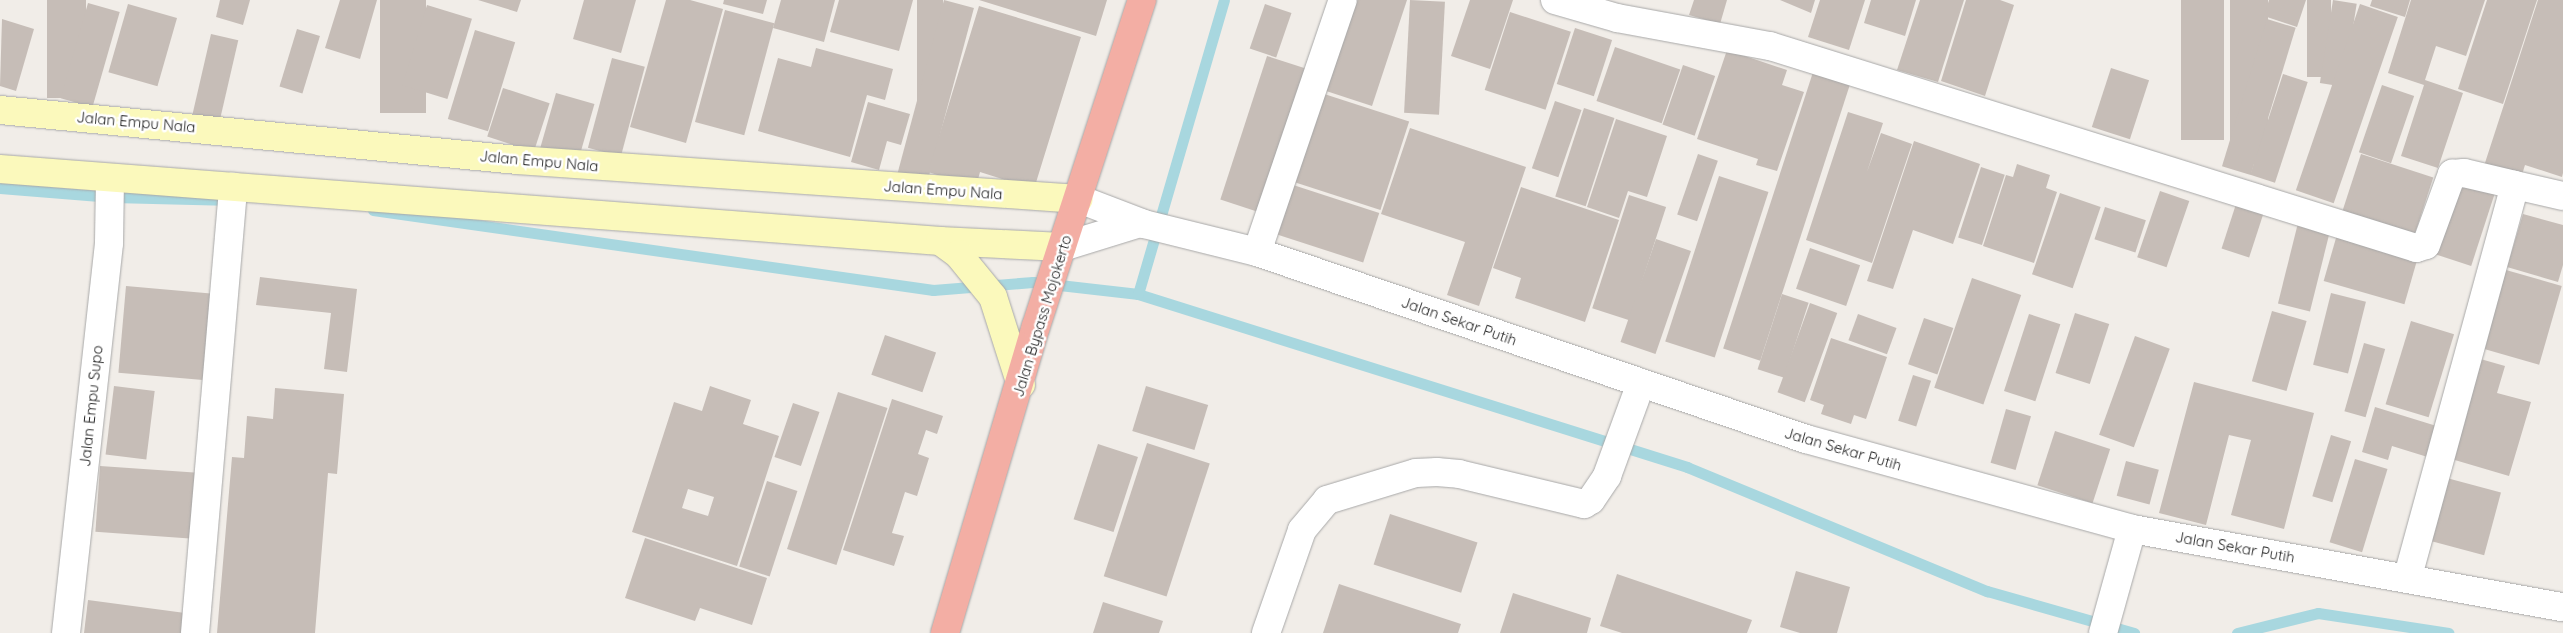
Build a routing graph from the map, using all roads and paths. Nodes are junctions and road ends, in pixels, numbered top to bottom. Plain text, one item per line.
1 (1142, 0) edge
2 (1342, 0) edge
3 (1555, 0) edge
4 (0, 110) edge
5 (0, 170) edge
6 (110, 179) junction
7 (2515, 185) junction
8 (233, 187) junction
9 (2563, 196) edge
10 (1079, 199) junction
11 (1142, 224) junction
12 (949, 248) junction
13 (1257, 252) junction
14 (1058, 260) junction
15 (1641, 383) junction
16 (1021, 385) junction
17 (2132, 529) junction
18 (2408, 576) junction
19 (2563, 607) edge
20 (2105, 627) edge
21 (66, 633) edge
22 (194, 633) edge
23 (945, 633) edge
24 (1266, 633) edge

1 - 10 highway, Jalan Bypass Mojokerto
2 - 13 street
3 - 7 street
4 - 10 main road, Jalan Empu Nala
5 - 6 main road
6 - 8 main road
6 - 21 street, Jalan Empu Supo
7 - 9 street
7 - 18 street
8 - 12 main road
8 - 22 street
10 - 11 street, Jalan Sekar Putih
10 - 14 highway, Jalan Bypass Mojokerto
11 - 13 street, Jalan Sekar Putih
11 - 14 street
12 - 14 main road
12 - 16 main road
13 - 15 street, Jalan Sekar Putih
14 - 16 highway, Jalan Bypass Mojokerto
15 - 17 street, Jalan Sekar Putih
15 - 24 street
16 - 23 highway, Jalan Bypass Mojokerto
17 - 18 street, Jalan Sekar Putih
17 - 20 street
18 - 19 street, Jalan Sekar Putih

